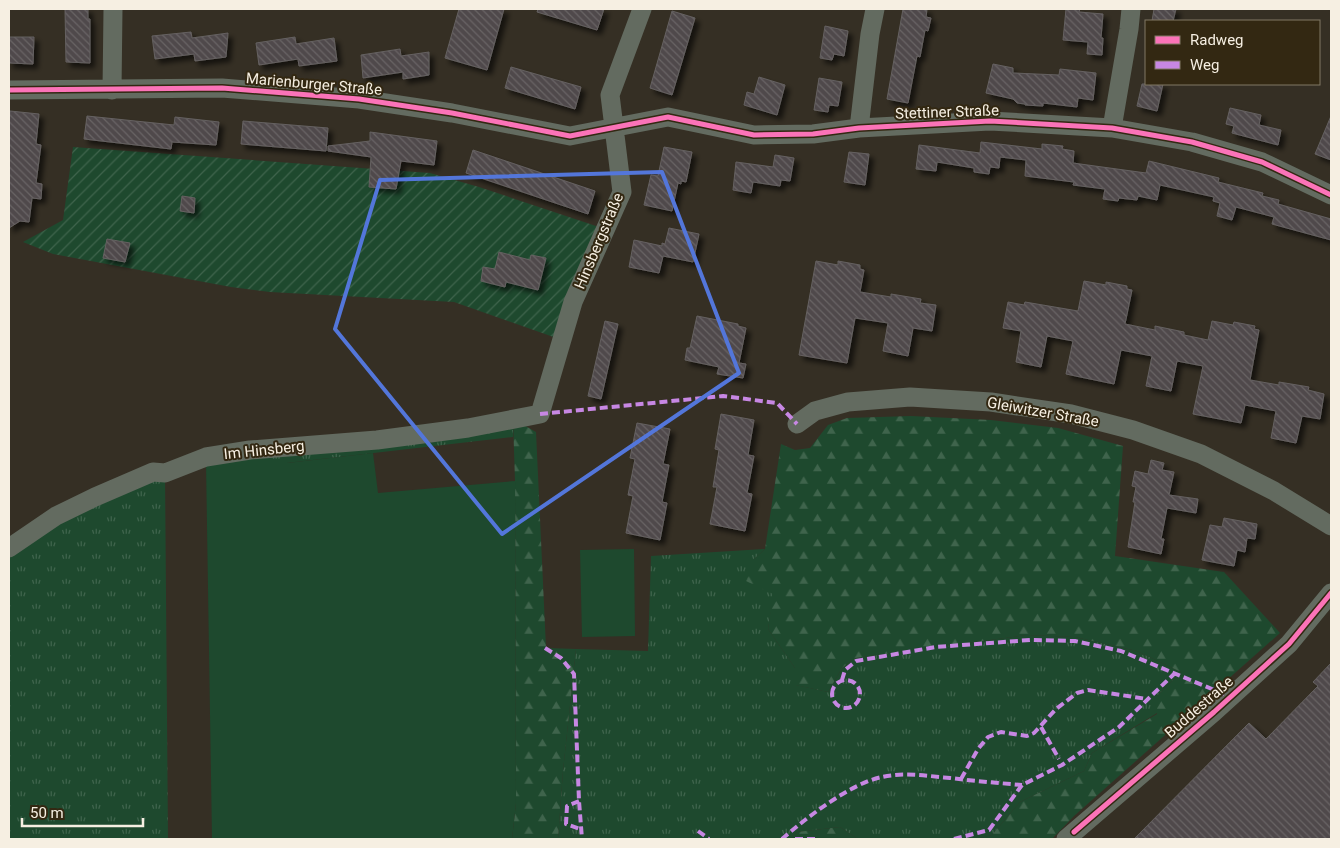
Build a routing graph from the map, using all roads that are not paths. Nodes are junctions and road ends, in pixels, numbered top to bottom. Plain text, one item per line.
1 (113, 9) edge
2 (642, 9) edge
3 (875, 9) edge
4 (1131, 9) edge
5 (9, 90) edge
6 (112, 90) junction
7 (614, 126) junction
8 (859, 128) junction
9 (1112, 128) junction
10 (1331, 195) edge
11 (540, 414) joint
12 (797, 424) dead end
13 (1331, 526) edge
14 (9, 548) edge
15 (1331, 593) edge
16 (1066, 839) edge

1 - 6 street
2 - 7 street, Hinsbergstraße
3 - 8 street
4 - 9 street
5 - 6 street, Marienburger Straße
6 - 7 street, Marienburger Straße
7 - 8 street, Stettiner Straße
7 - 11 street, Hinsbergstraße
8 - 9 street, Stettiner Straße
9 - 10 street, Stettiner Straße
11 - 14 street, Im Hinsberg
12 - 13 street, Gleiwitzer Straße
15 - 16 street, Buddestraße

